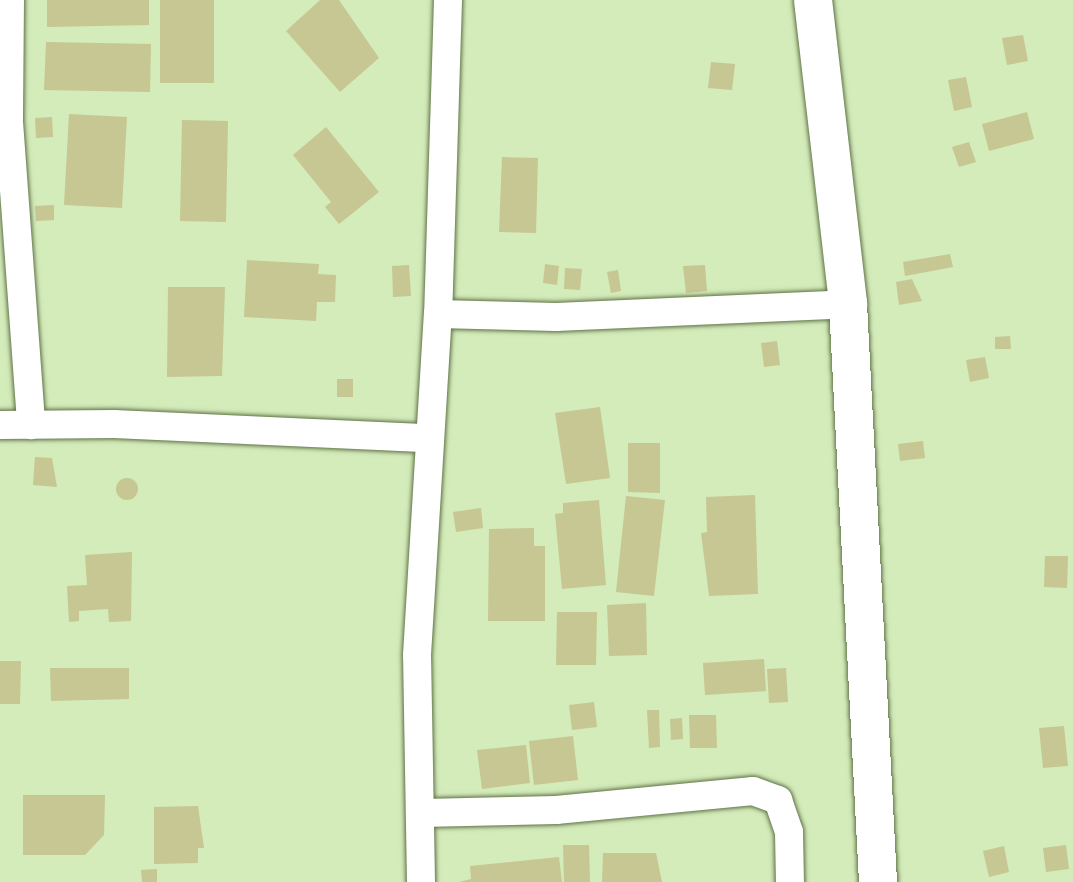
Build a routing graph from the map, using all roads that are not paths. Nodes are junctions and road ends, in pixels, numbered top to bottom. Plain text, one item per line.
1 (10, 0) edge
2 (448, 0) edge
3 (813, 0) edge
4 (5, 121) edge
5 (848, 304) junction
6 (438, 314) junction
7 (0, 425) edge
8 (31, 425) junction
9 (428, 438) junction
10 (422, 813) junction
11 (421, 882) edge
12 (790, 882) edge
13 (878, 882) edge

1 - 4 street
2 - 6 street
3 - 5 main road
4 - 8 street
5 - 6 street
5 - 13 main road
6 - 9 street
7 - 8 street
8 - 9 street
9 - 10 street
10 - 11 street
10 - 12 street

